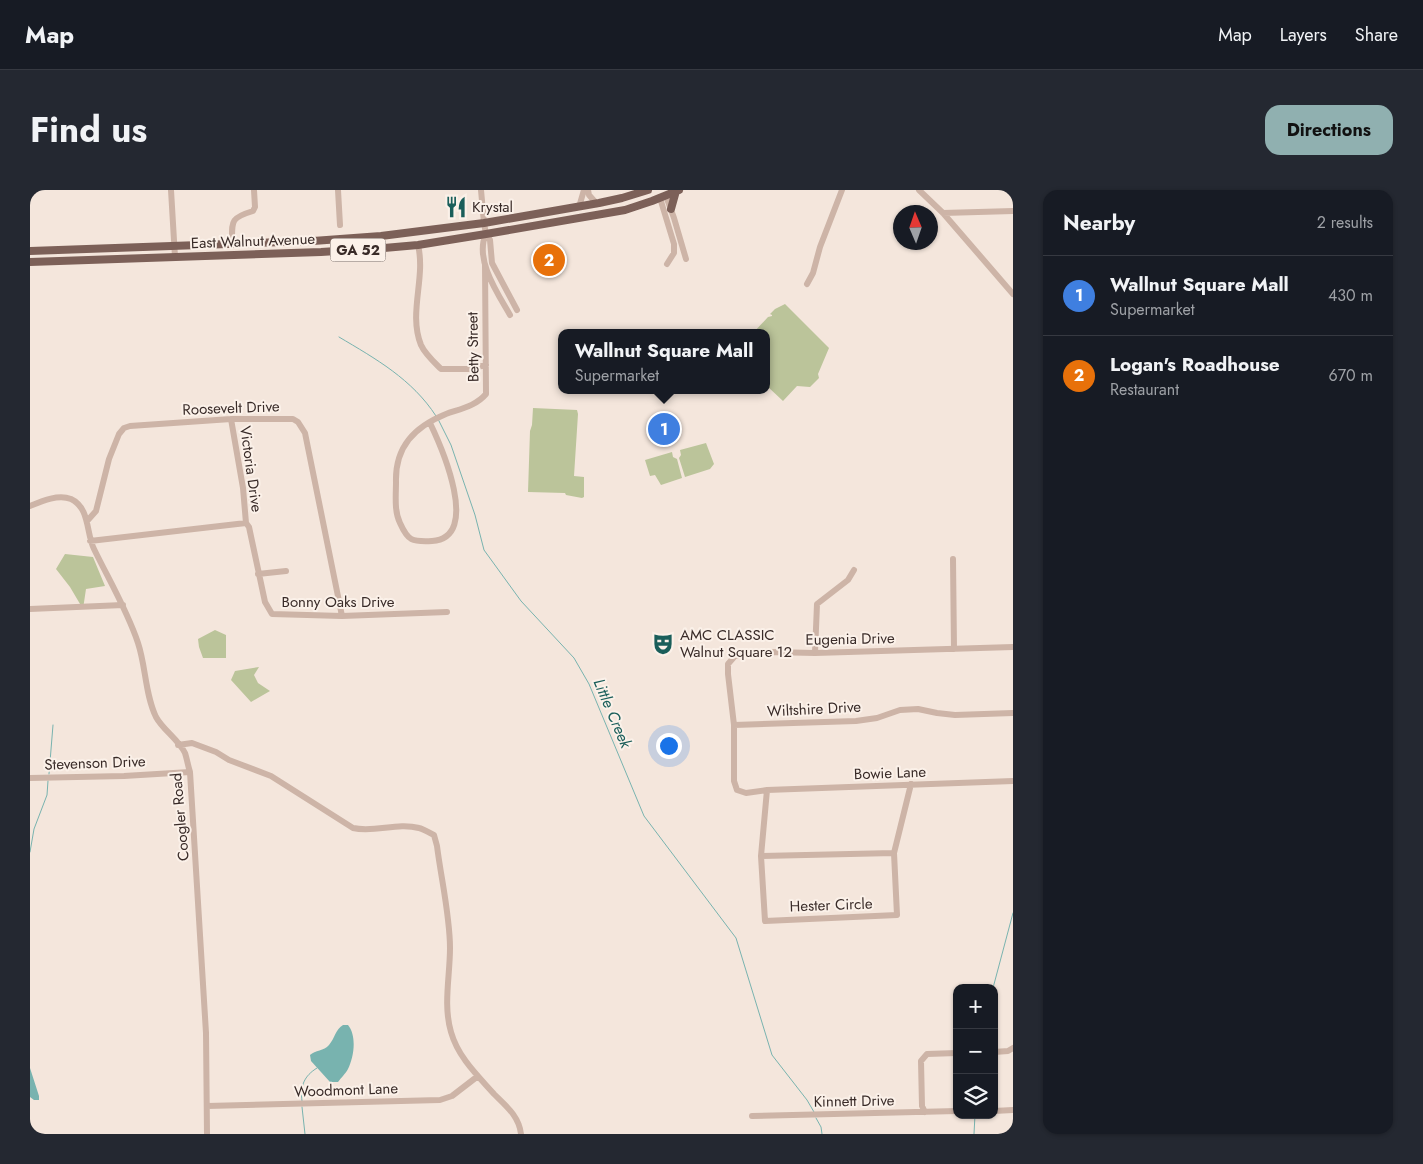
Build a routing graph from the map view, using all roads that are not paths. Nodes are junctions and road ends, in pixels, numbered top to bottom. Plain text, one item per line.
1 (171, 190) edge
2 (254, 190) edge
3 (338, 190) edge
4 (481, 190) edge
5 (586, 190) edge
6 (648, 190) edge
7 (842, 190) edge
8 (919, 190) edge
9 (678, 191) edge
10 (663, 197) junction
11 (596, 204) junction
12 (579, 206) junction
13 (671, 209) junction
14 (1013, 211) edge
15 (943, 213) junction
16 (484, 223) junction
17 (340, 225) dead end
18 (486, 234) junction
19 (232, 243) junction
20 (418, 244) junction
21 (174, 246) junction
22 (30, 250) edge
23 (175, 257) junction
24 (686, 259) dead end
25 (30, 262) edge
26 (667, 264) dead end
27 (485, 265) junction
28 (807, 284) dead end
29 (1013, 294) edge
30 (517, 310) dead end
31 (510, 315) dead end
32 (486, 365) junction
33 (231, 419) junction
34 (430, 423) junction
35 (30, 506) edge
36 (88, 520) junction
37 (246, 523) junction
38 (90, 541) junction
39 (953, 559) dead end
40 (854, 570) dead end
41 (286, 571) dead end
42 (258, 574) junction
43 (123, 605) junction
44 (30, 609) edge
45 (447, 612) dead end
46 (30, 614) edge
47 (342, 616) junction
48 (1013, 647) edge
49 (954, 649) junction
50 (815, 653) junction
51 (1013, 712) edge
52 (734, 725) junction
53 (178, 745) junction
54 (190, 772) junction
55 (30, 778) edge
56 (1013, 781) edge
57 (911, 784) junction
58 (767, 790) junction
59 (894, 853) junction
60 (761, 856) junction
61 (1013, 1048) edge
62 (998, 1052) edge
63 (953, 1053) edge
64 (478, 1076) junction
65 (207, 1106) junction
66 (998, 1110) edge
67 (1013, 1110) edge
68 (953, 1111) edge
69 (925, 1112) junction
70 (752, 1116) dead end
71 (208, 1134) edge
72 (521, 1134) edge

1 - 21 street
2 - 19 street
3 - 17 street
4 - 16 street
5 - 11 street
5 - 12 street
6 - 11 main road, East Walnut Avenue / GA 52
7 - 28 street
8 - 15 street
9 - 10 main road, East Walnut Avenue / GA 52
9 - 13 main road
10 - 13 street
10 - 18 main road, East Walnut Avenue / GA 52
10 - 26 street
11 - 12 main road, East Walnut Avenue / GA 52
12 - 16 main road, East Walnut Avenue / GA 52
13 - 24 street
14 - 15 street
15 - 29 street
16 - 18 street
16 - 19 main road, East Walnut Avenue / GA 52
18 - 20 main road, East Walnut Avenue / GA 52
18 - 27 street, Betty Street
18 - 30 street
19 - 21 main road, East Walnut Avenue / GA 52
20 - 23 main road, East Walnut Avenue / GA 52
20 - 32 street
21 - 22 main road, East Walnut Avenue / GA 52
21 - 23 street
23 - 25 main road, East Walnut Avenue / GA 52
27 - 31 street
27 - 32 street, Betty Street
32 - 34 street, Betty Street
33 - 36 street, Roosevelt Drive
33 - 37 street, Victoria Drive
33 - 47 street, Roosevelt Drive
34 - 34 street, Betty Street
35 - 36 street
36 - 38 street, Coogler Road
37 - 38 street
37 - 42 street, Bonny Oaks Drive
38 - 43 street, Coogler Road
39 - 49 street
40 - 50 street
41 - 42 street
42 - 47 street, Bonny Oaks Drive
43 - 44 street
43 - 53 street, Coogler Road
44 - 46 street
45 - 47 street, Bonny Oaks Drive
48 - 49 street, Eugenia Drive
49 - 50 street, Eugenia Drive
50 - 52 street, Eugenia Drive
51 - 52 street, Wiltshire Drive
52 - 58 street, Eugenia Drive
53 - 54 street, Coogler Road
53 - 64 street
54 - 55 street, Stevenson Drive
54 - 65 street, Coogler Road
56 - 57 street, Bowie Lane
57 - 58 street, Bowie Lane
57 - 59 street, Hester Circle
58 - 60 street, Hester Circle
59 - 60 street
59 - 60 street, Hester Circle
61 - 62 street
63 - 69 street
64 - 65 street, Woodmont Lane
64 - 72 street
65 - 71 street, Coogler Road
66 - 67 street
68 - 69 street, Kinnett Drive
69 - 70 street, Kinnett Drive

